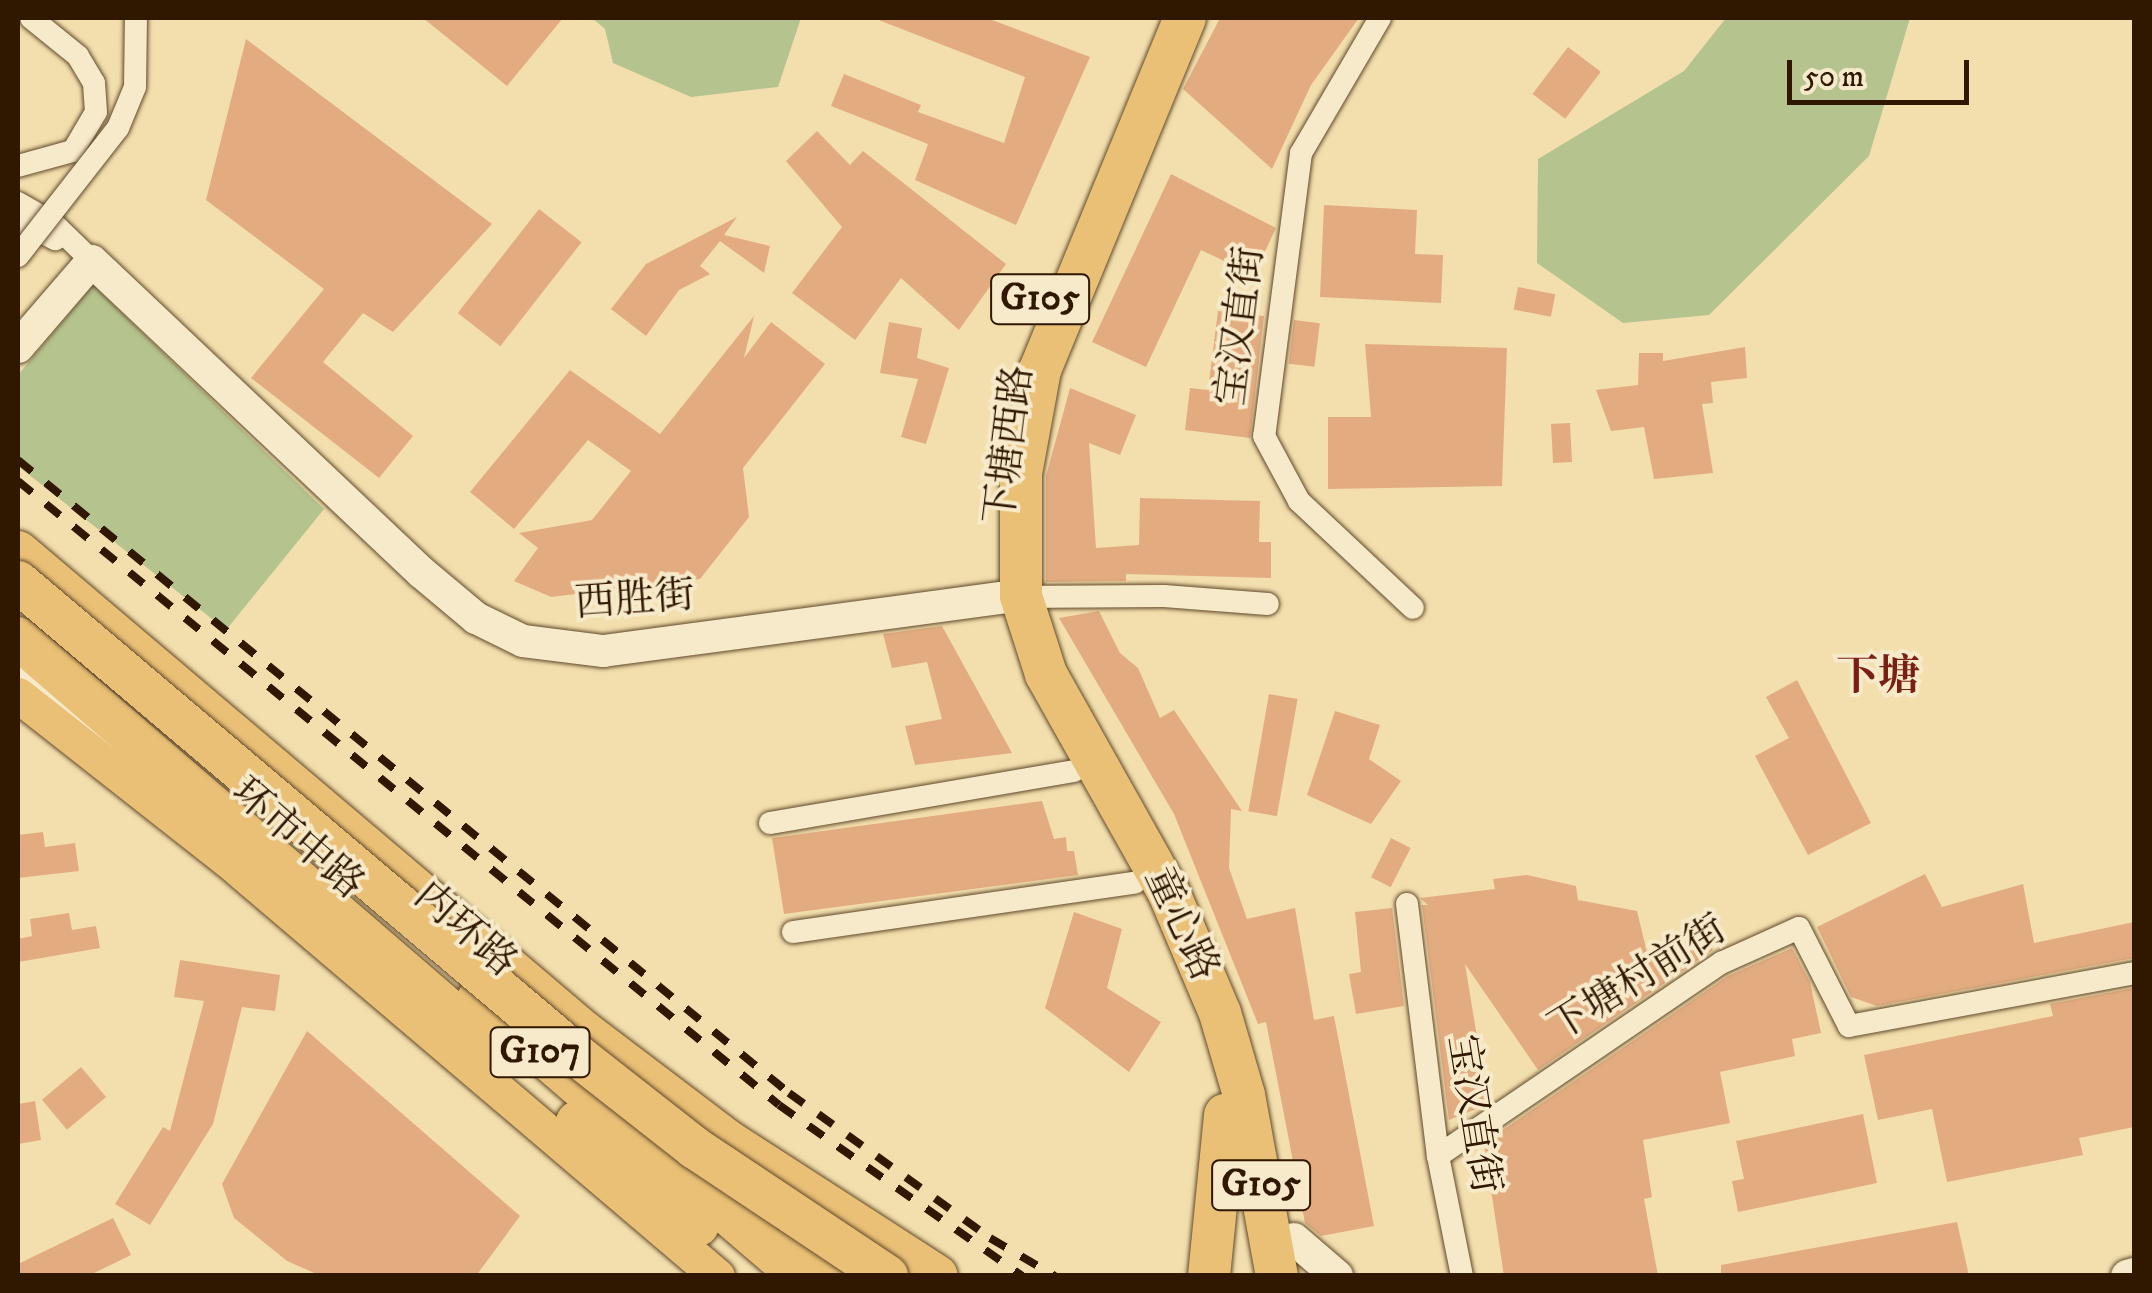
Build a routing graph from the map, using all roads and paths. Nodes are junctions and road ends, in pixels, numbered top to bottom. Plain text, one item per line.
1 (31, 18) edge
2 (136, 18) edge
3 (1157, 18) edge
4 (1185, 18) edge
5 (1380, 18) edge
6 (18, 166) edge
7 (18, 202) edge
8 (18, 220) edge
9 (18, 256) edge
10 (92, 262) junction
11 (18, 347) edge
12 (18, 552) edge
13 (18, 566) edge
14 (18, 582) edge
15 (1010, 597) junction
16 (18, 602) edge
17 (1268, 604) dead end
18 (1413, 608) dead end
19 (18, 638) edge
20 (18, 669) edge
21 (18, 696) edge
22 (1074, 771) junction
23 (770, 823) dead end
24 (228, 860) junction
25 (1135, 883) junction
26 (1406, 904) dead end
27 (793, 932) dead end
28 (452, 935) junction
29 (2134, 974) edge
30 (462, 985) junction
31 (1234, 1104) junction
32 (618, 1118) junction
33 (1438, 1156) junction
34 (588, 1166) junction
35 (713, 1173) junction
36 (682, 1211) junction
37 (1291, 1263) edge
38 (2134, 1274) edge
39 (717, 1276) edge
40 (758, 1276) edge
41 (800, 1276) edge
42 (846, 1276) edge
43 (887, 1276) edge
44 (936, 1276) edge
45 (1209, 1276) edge
46 (1251, 1276) edge
47 (1336, 1276) edge
48 (1462, 1276) edge
49 (2127, 1276) edge

1 - 6 street
2 - 9 street, bridge
3 - 15 highway, 下塘西路 / G105
4 - 15 highway, 下塘西路 / G105
5 - 18 street, 宝汉直街
7 - 10 street, 西胜街
8 - 10 street, 西胜街
10 - 11 street
10 - 15 street, 西胜街
12 - 44 highway, 内环路
13 - 28 highway
14 - 43 highway, 内环路, bridge
15 - 17 street, 西胜街
15 - 22 highway, 童心路 / G105
15 - 31 highway, 童心路 / G105
16 - 30 highway, 环市中路
19 - 36 highway, 环市中路
20 - 24 street
21 - 24 main road, 环市中路
22 - 23 street
22 - 25 highway, 童心路 / G105
24 - 34 main road, 环市中路
25 - 27 street
25 - 31 highway, 童心路 / G105
26 - 33 street, 宝汉直街
28 - 30 highway
28 - 35 highway
29 - 33 street, 下塘村前街
30 - 32 highway, 环市中路 / G107
31 - 37 highway
31 - 45 highway
31 - 46 highway, 童心路 / G105
32 - 35 main road
32 - 41 highway, 环市中路
33 - 48 street, 宝汉直街
34 - 36 highway
34 - 39 main road, 环市中路
35 - 42 main road
36 - 40 highway, 环市中路
37 - 47 street
38 - 49 street

